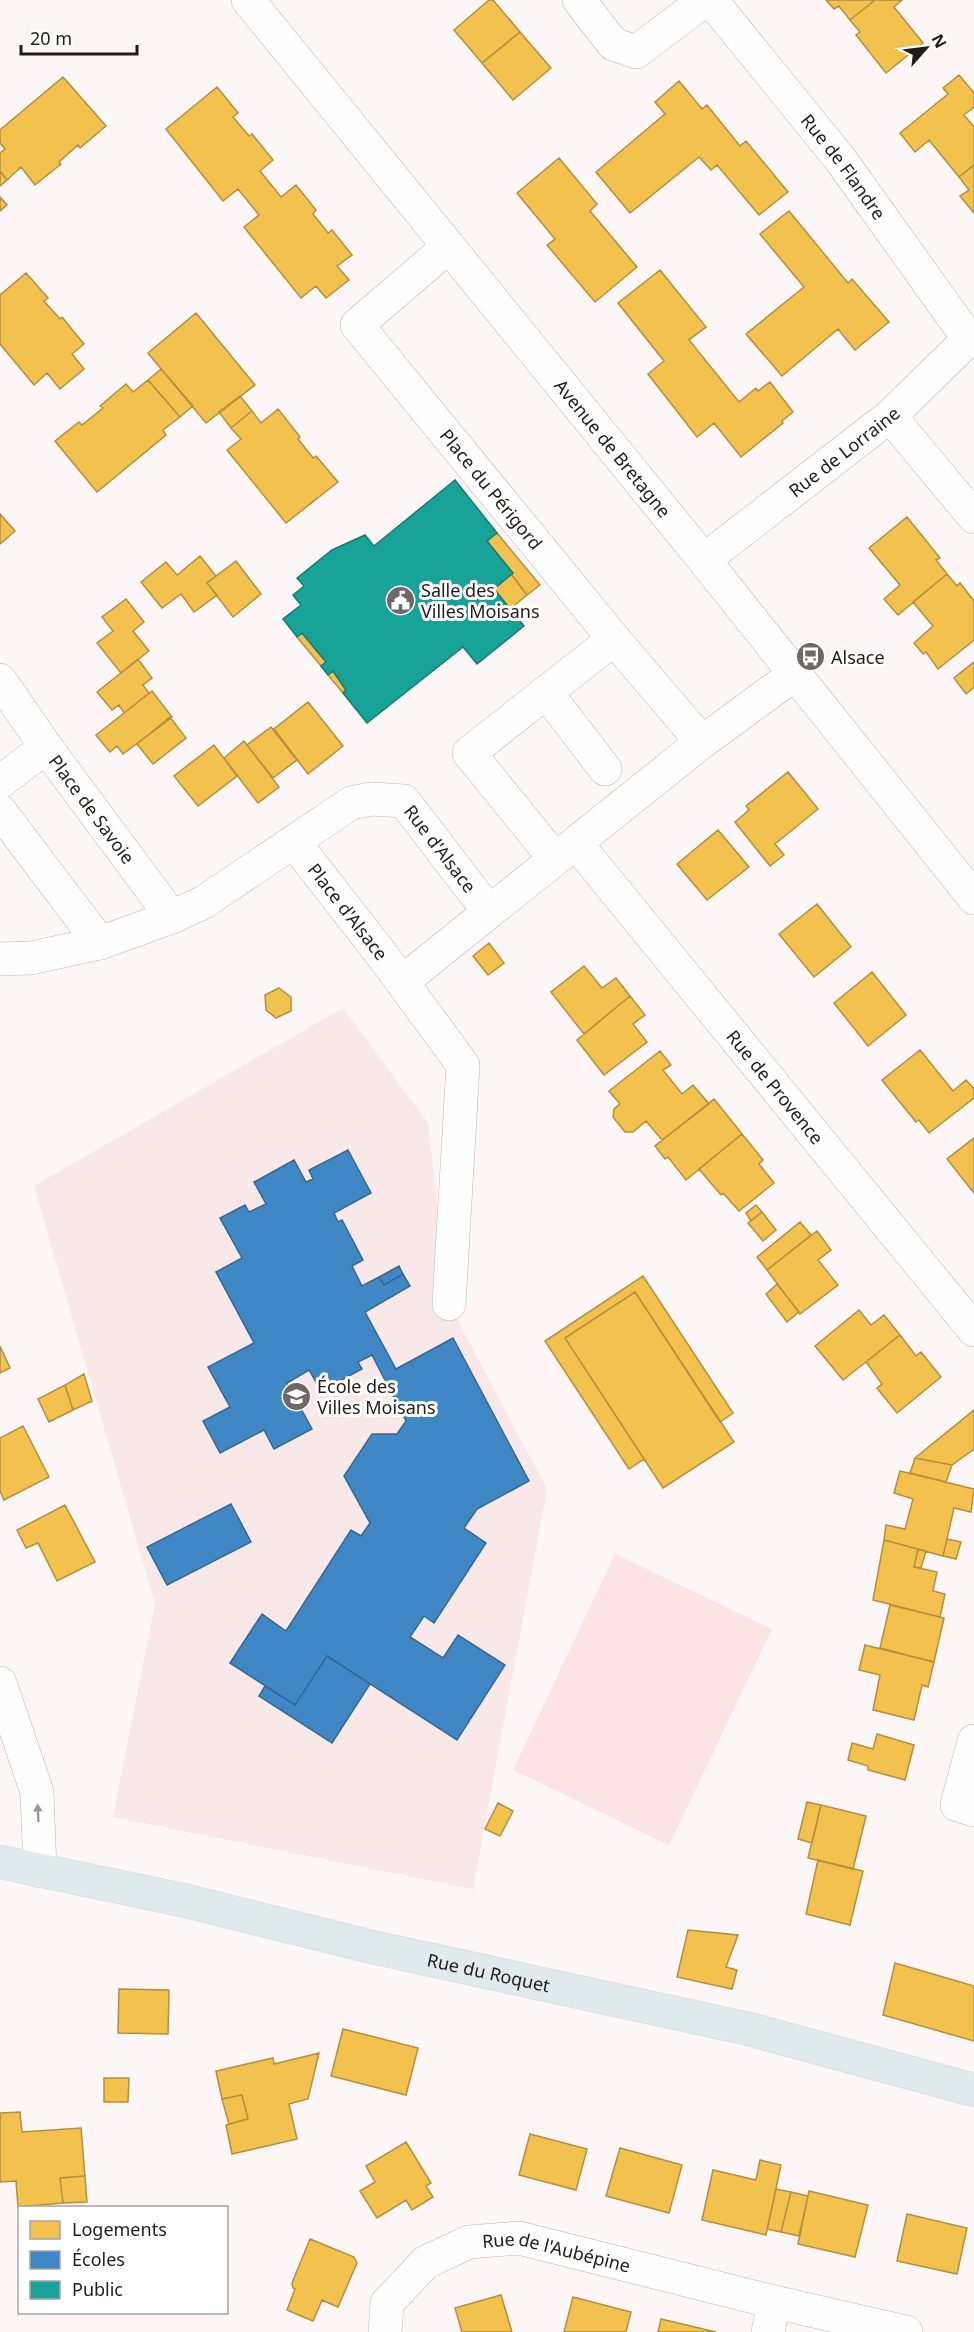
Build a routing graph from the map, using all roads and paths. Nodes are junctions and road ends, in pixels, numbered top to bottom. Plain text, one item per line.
1 (248, 0) edge
2 (579, 0) edge
3 (705, 0) edge
4 (711, 0) edge
5 (448, 247) junction
6 (971, 336) edge
7 (890, 416) junction
8 (974, 517) edge
9 (704, 560) junction
10 (614, 639) junction
11 (795, 674) junction
12 (0, 680) edge
13 (546, 692) junction
14 (702, 742) junction
15 (46, 747) junction
16 (605, 769) dead end
17 (0, 782) edge
18 (0, 811) edge
19 (294, 842) junction
20 (566, 851) junction
21 (974, 898) edge
22 (489, 912) junction
23 (172, 917) junction
24 (100, 943) junction
25 (0, 959) edge
26 (402, 982) junction
27 (449, 1304) dead end
28 (974, 1330) edge
29 (0, 1683) edge
30 (12, 1719) junction
31 (974, 1741) edge
32 (0, 1753) edge
33 (974, 1810) edge
34 (0, 1862) edge
35 (40, 1871) junction
36 (974, 2090) edge
37 (771, 2317) edge
38 (385, 2332) edge
39 (906, 2332) edge

1 - 5 street, Avenue de Bretagne
2 - 3 street
4 - 6 street, Rue de Flandre
5 - 9 street, Avenue de Bretagne
5 - 10 street, Place du Périgord
6 - 7 street, Rue de Lorraine
7 - 8 street
7 - 9 street, Rue de Lorraine
9 - 11 street, Avenue de Bretagne
10 - 13 street
10 - 14 street, Place du Périgord
11 - 14 street
11 - 21 street, Avenue de Bretagne
12 - 15 street
13 - 16 street
13 - 20 street, Rue de Provence
14 - 20 street
15 - 17 street, Place de Savoie
15 - 23 street, Place de Savoie
18 - 24 street
19 - 22 street, Rue d'Alsace
19 - 23 street, Rue d'Alsace
19 - 26 street, Place d'Alsace
20 - 22 street
20 - 28 street, Rue de Provence
22 - 26 street
23 - 24 street, Rue d'Alsace
24 - 25 street, Rue d'Alsace
26 - 27 street, Place d'Alsace
29 - 30 street
30 - 32 street
35 -> 30 street
31 - 33 street
34 - 35 main road, Rue du Roquet
35 - 36 main road, Rue du Roquet
37 - 38 street, Rue de l'Aubépine
37 - 39 street, Rue de l'Aubépine

